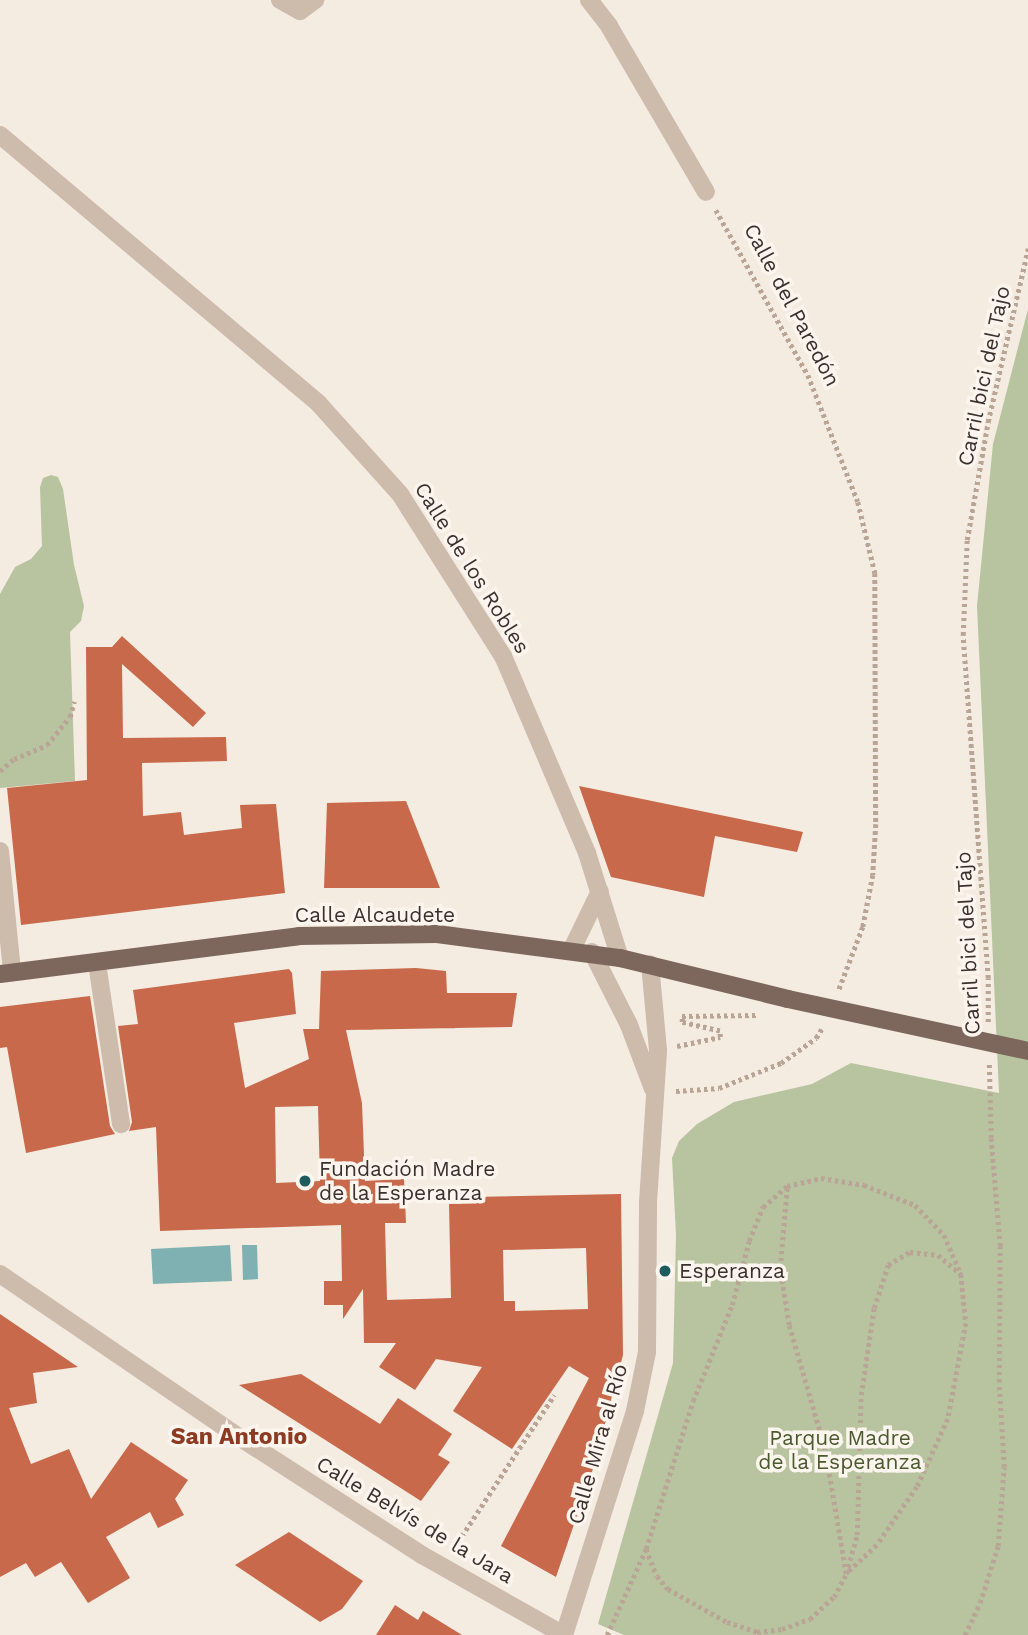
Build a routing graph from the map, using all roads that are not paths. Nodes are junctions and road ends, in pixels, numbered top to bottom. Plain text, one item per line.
1 (281, 0) edge
2 (315, 0) edge
3 (589, 0) edge
4 (0, 135) edge
5 (706, 192) road end
6 (0, 850) edge
7 (600, 891) junction
8 (572, 949) junction
9 (592, 952) junction
10 (620, 958) junction
11 (97, 963) junction
12 (650, 964) junction
13 (6, 973) edge
14 (1028, 1052) edge
15 (654, 1092) junction
16 (121, 1124) dead end
17 (0, 1274) edge
18 (565, 1635) edge

1 - 2 street
3 - 5 street
4 - 7 street, Calle de los Robles
6 - 13 street
7 - 8 street
7 - 10 street, Calle de los Robles
8 - 9 main road, Calle Alcaudete
8 - 11 main road, Calle Alcaudete
9 - 10 main road, Calle Alcaudete
9 - 15 street
10 - 12 main road, Calle Alcaudete
11 - 13 main road, Calle Alcaudete
11 - 16 street
12 - 14 main road, Calle Alcaudete, bridge
12 - 15 street, Calle Mira al Río
15 - 18 street, Calle Mira al Río
17 - 18 street, Calle Belvís de la Jara

